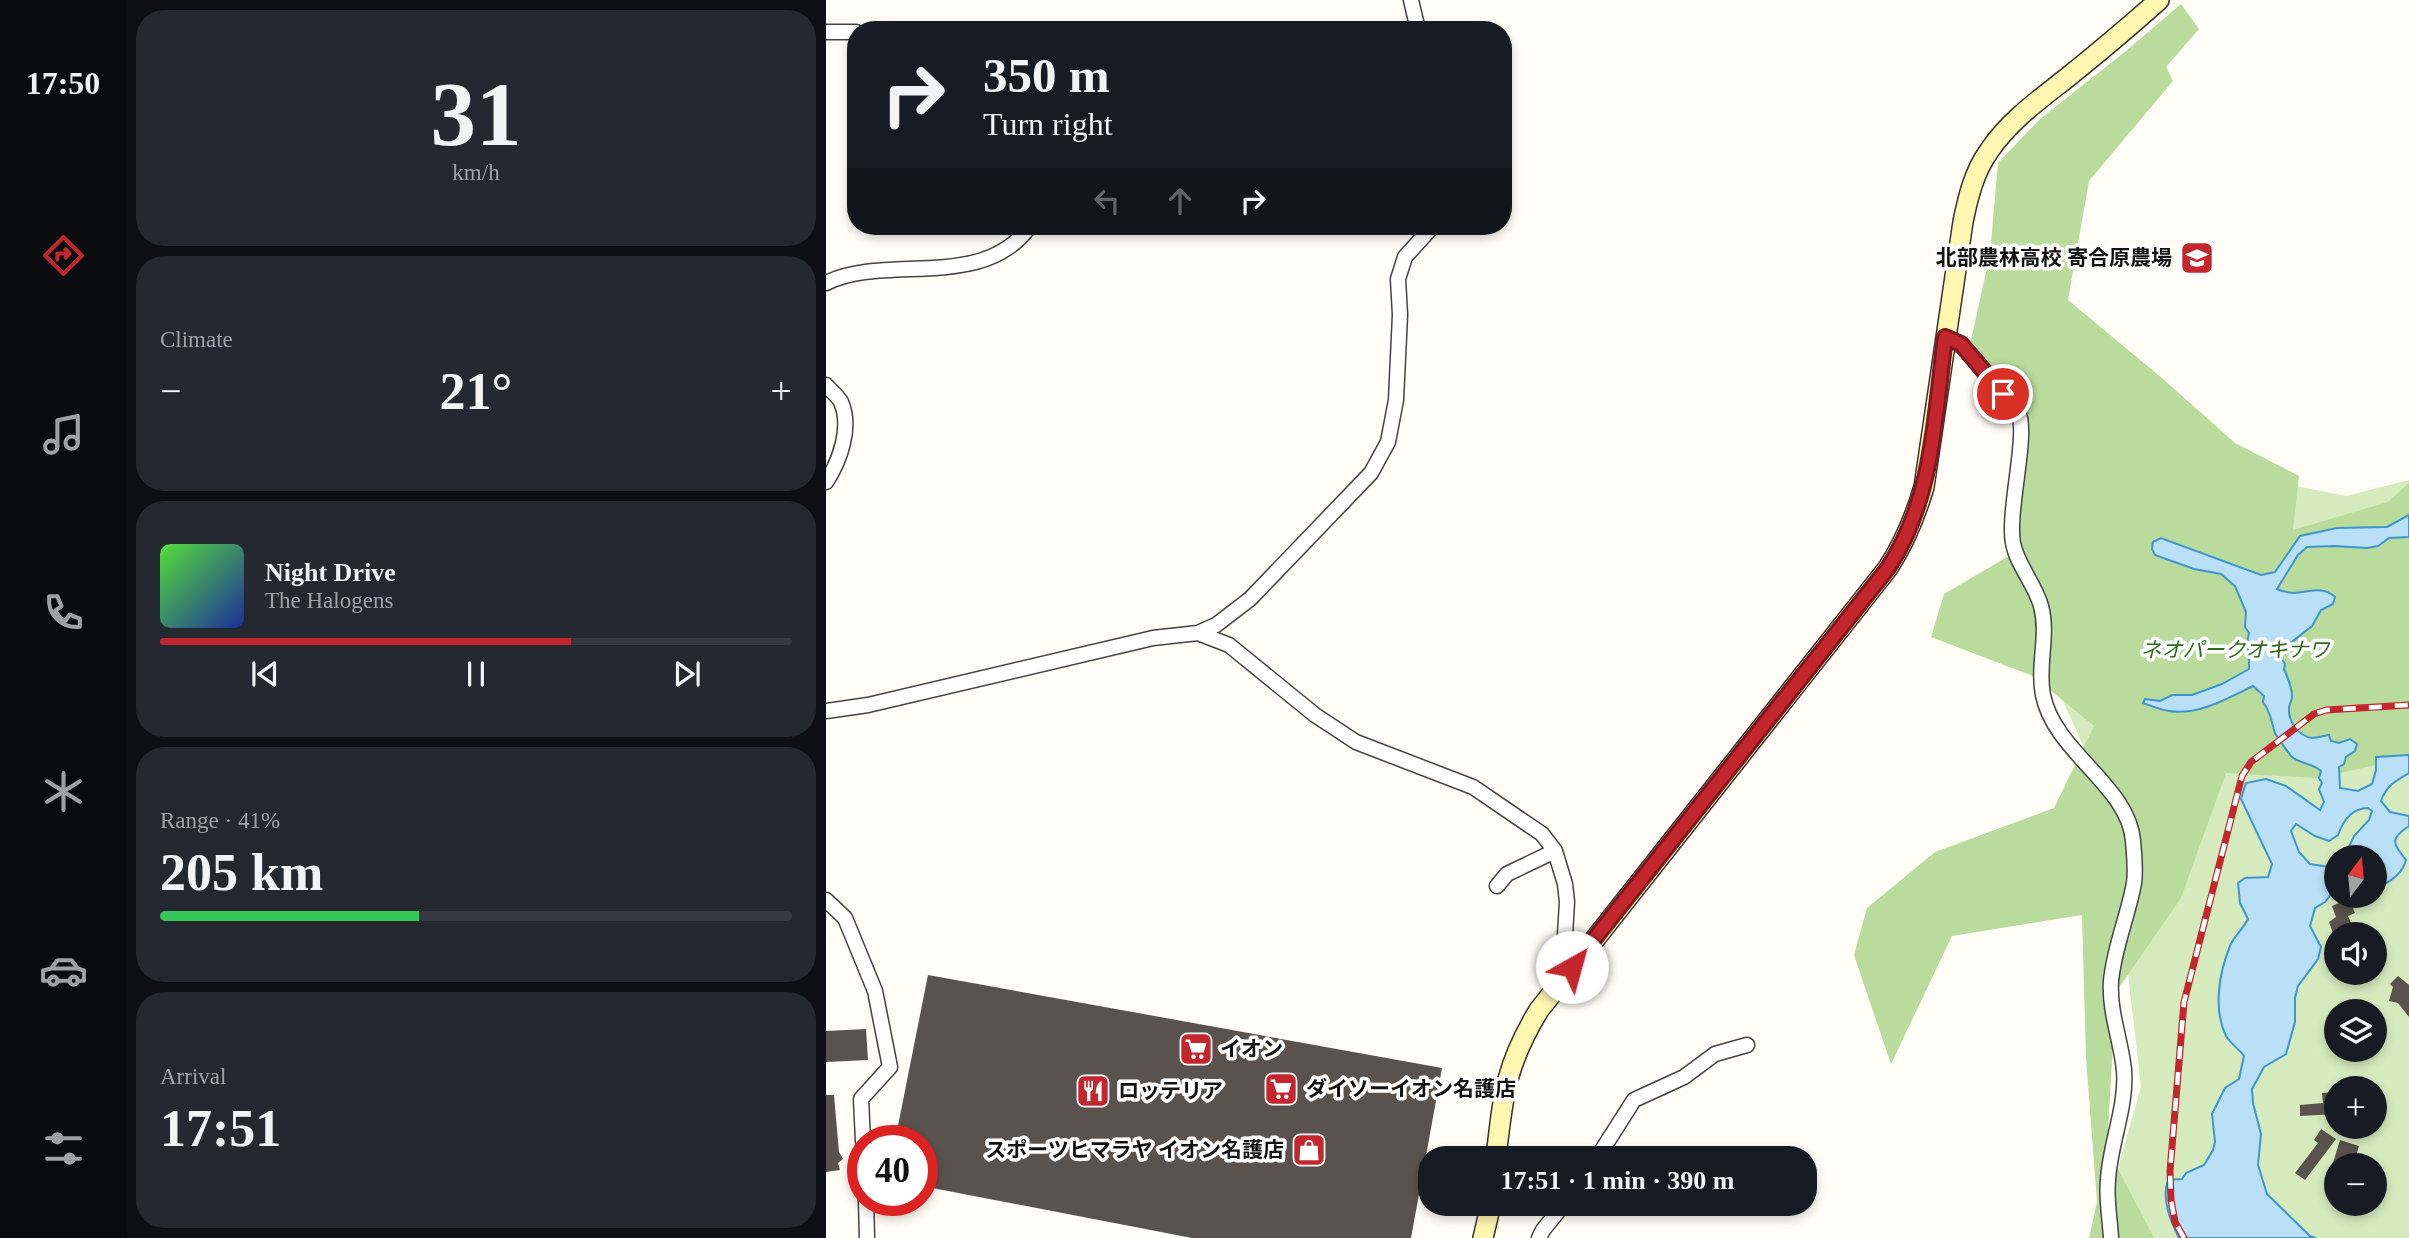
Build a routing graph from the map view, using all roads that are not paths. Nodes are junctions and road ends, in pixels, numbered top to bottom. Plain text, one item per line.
1 (1411, 0) edge
2 (2159, 0) edge
3 (1416, 21) edge
4 (826, 32) edge
5 (847, 32) edge
6 (1024, 235) edge
7 (1425, 235) edge
8 (826, 284) edge
9 (1945, 337) junction
10 (826, 386) edge
11 (826, 482) edge
12 (1198, 634) junction
13 (826, 711) edge
14 (1555, 851) junction
15 (1497, 886) dead end
16 (826, 900) edge
17 (1572, 967) junction
18 (1747, 1045) dead end
19 (862, 1125) edge
20 (1497, 1146) edge
21 (1605, 1146) edge
22 (866, 1216) edge
23 (1488, 1216) edge
24 (1554, 1216) edge
25 (867, 1238) edge
26 (1483, 1238) edge
27 (1539, 1238) edge
28 (2111, 1238) edge

1 - 3 street
2 - 9 street
4 - 5 street
6 - 8 street
7 - 12 street
9 - 17 street
9 - 28 street
10 - 11 street
12 - 13 street
12 - 14 street
14 - 15 street
14 - 17 street
16 - 19 street
17 - 20 street
18 - 21 street
22 - 25 street
23 - 26 street
24 - 27 street

